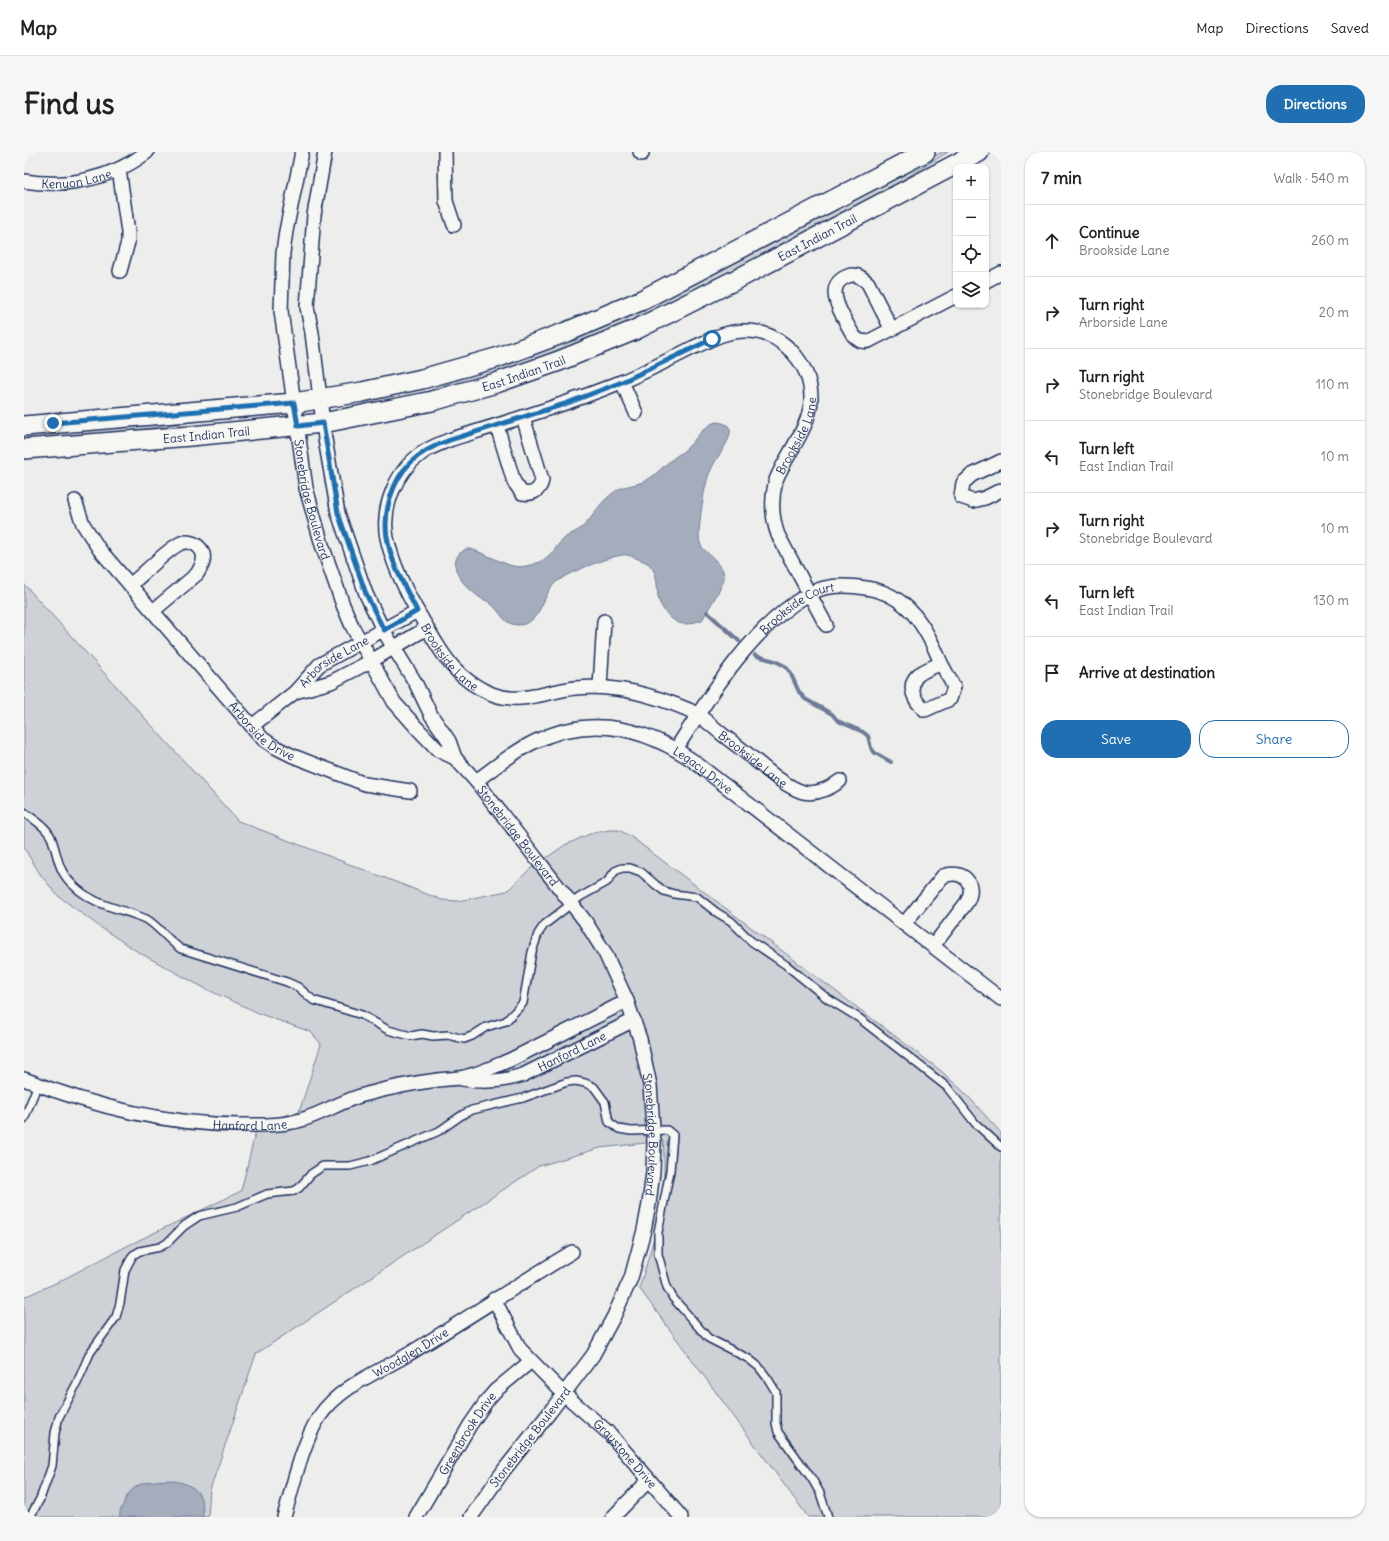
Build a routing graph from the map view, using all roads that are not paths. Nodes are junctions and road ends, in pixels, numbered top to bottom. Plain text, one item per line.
1 (147, 152) edge
2 (302, 152) edge
3 (325, 152) edge
4 (445, 152) edge
5 (925, 152) edge
6 (979, 152) edge
7 (119, 169) junction
8 (24, 181) edge
9 (454, 225) dead end
10 (120, 271) dead end
11 (1001, 273) edge
12 (989, 279) edge
13 (953, 298) edge
14 (892, 330) junction
15 (622, 382) junction
16 (320, 399) junction
17 (294, 403) junction
18 (636, 413) dead end
19 (523, 417) junction
20 (323, 423) junction
21 (24, 426) edge
22 (298, 426) junction
23 (497, 426) junction
24 (24, 449) edge
25 (1001, 460) edge
26 (1001, 490) edge
27 (75, 501) dead end
28 (130, 585) junction
29 (810, 593) junction
30 (153, 611) junction
31 (417, 611) junction
32 (604, 621) dead end
33 (826, 625) dead end
34 (427, 628) junction
35 (384, 630) junction
36 (362, 642) junction
37 (394, 647) junction
38 (371, 661) junction
39 (941, 663) dead end
40 (600, 687) junction
41 (295, 692) junction
42 (698, 714) junction
43 (252, 726) junction
44 (676, 749) junction
45 (455, 758) junction
46 (476, 781) junction
47 (840, 781) dead end
48 (410, 790) dead end
49 (24, 812) edge
50 (572, 904) junction
51 (904, 924) junction
52 (932, 946) junction
53 (1001, 999) edge
54 (627, 1001) junction
55 (634, 1020) junction
56 (460, 1078) junction
57 (24, 1079) edge
58 (38, 1084) junction
59 (24, 1119) edge
60 (654, 1131) junction
61 (1001, 1147) edge
62 (572, 1252) dead end
63 (494, 1299) junction
64 (531, 1361) junction
65 (564, 1394) junction
66 (649, 1480) junction
67 (30, 1517) edge
68 (284, 1517) edge
69 (416, 1517) edge
70 (471, 1517) edge
71 (613, 1517) edge
72 (681, 1517) edge
73 (828, 1517) edge

1 - 7 street, Kenyon Lane
2 - 17 street, Stonebridge Boulevard
3 - 16 street, Stonebridge Boulevard
4 - 9 street
5 - 16 main road, East Indian Trail
6 - 20 main road, East Indian Trail
7 - 8 street, Kenyon Lane
7 - 10 street
11 - 12 street
13 - 14 street
14 - 14 street
15 - 18 street
15 - 19 street, Brookside Lane
15 - 29 street, Brookside Lane
16 - 17 main road, East Indian Trail
16 - 20 street, Stonebridge Boulevard
17 - 21 main road, East Indian Trail
17 - 22 street, Stonebridge Boulevard
19 - 23 street, Brookside Lane
19 - 23 street
20 - 22 main road, East Indian Trail
20 - 35 street, Stonebridge Boulevard
22 - 24 main road, East Indian Trail
22 - 36 street, Stonebridge Boulevard
23 - 31 street, Brookside Lane
25 - 26 street
27 - 28 street, Arborside Drive
28 - 30 street, Arborside Drive
28 - 30 street
29 - 33 street, Brookside Lane
29 - 39 street, Brookside Court
29 - 42 street, Brookside Court
30 - 43 street, Arborside Drive
31 - 34 street, Brookside Lane
31 - 35 street, Arborside Lane
32 - 40 street
34 - 37 street, Arborside Lane
34 - 40 street, Brookside Lane
35 - 36 street, Arborside Lane
35 - 37 street, Stonebridge Boulevard
36 - 38 street, Stonebridge Boulevard
36 - 41 street, Arborside Lane
37 - 38 street, Arborside Lane
37 - 45 street, Stonebridge Boulevard
38 - 41 street, Arborside Lane
38 - 45 street, Stonebridge Boulevard
40 - 42 street, Brookside Lane
41 - 43 street, Arborside Lane
42 - 44 street, Brookside Court
42 - 47 street, Brookside Lane
43 - 48 street, Arborside Drive
44 - 46 street, Legacy Drive
44 - 51 street, Legacy Drive
45 - 46 street, Stonebridge Boulevard
46 - 50 street, Stonebridge Boulevard
49 - 50 lane
50 - 54 street, Stonebridge Boulevard
50 - 61 lane
51 - 52 street, Legacy Drive
51 - 52 street
52 - 53 street, Legacy Drive
54 - 55 street, Stonebridge Boulevard
54 - 56 street, Hanford Lane
55 - 56 street, Hanford Lane
55 - 60 street, Stonebridge Boulevard
56 - 58 street, Hanford Lane
57 - 58 street, Hanford Lane
58 - 59 lane
60 - 65 street, Stonebridge Boulevard
60 - 67 lane
60 - 73 lane
62 - 63 street, Woodglen Drive
63 - 64 street
63 - 68 street, Woodglen Drive
64 - 65 street
64 - 69 street, Greenbrook Drive
65 - 66 street, Graystone Drive
65 - 70 street, Stonebridge Boulevard
66 - 71 street
66 - 72 street, Graystone Drive

